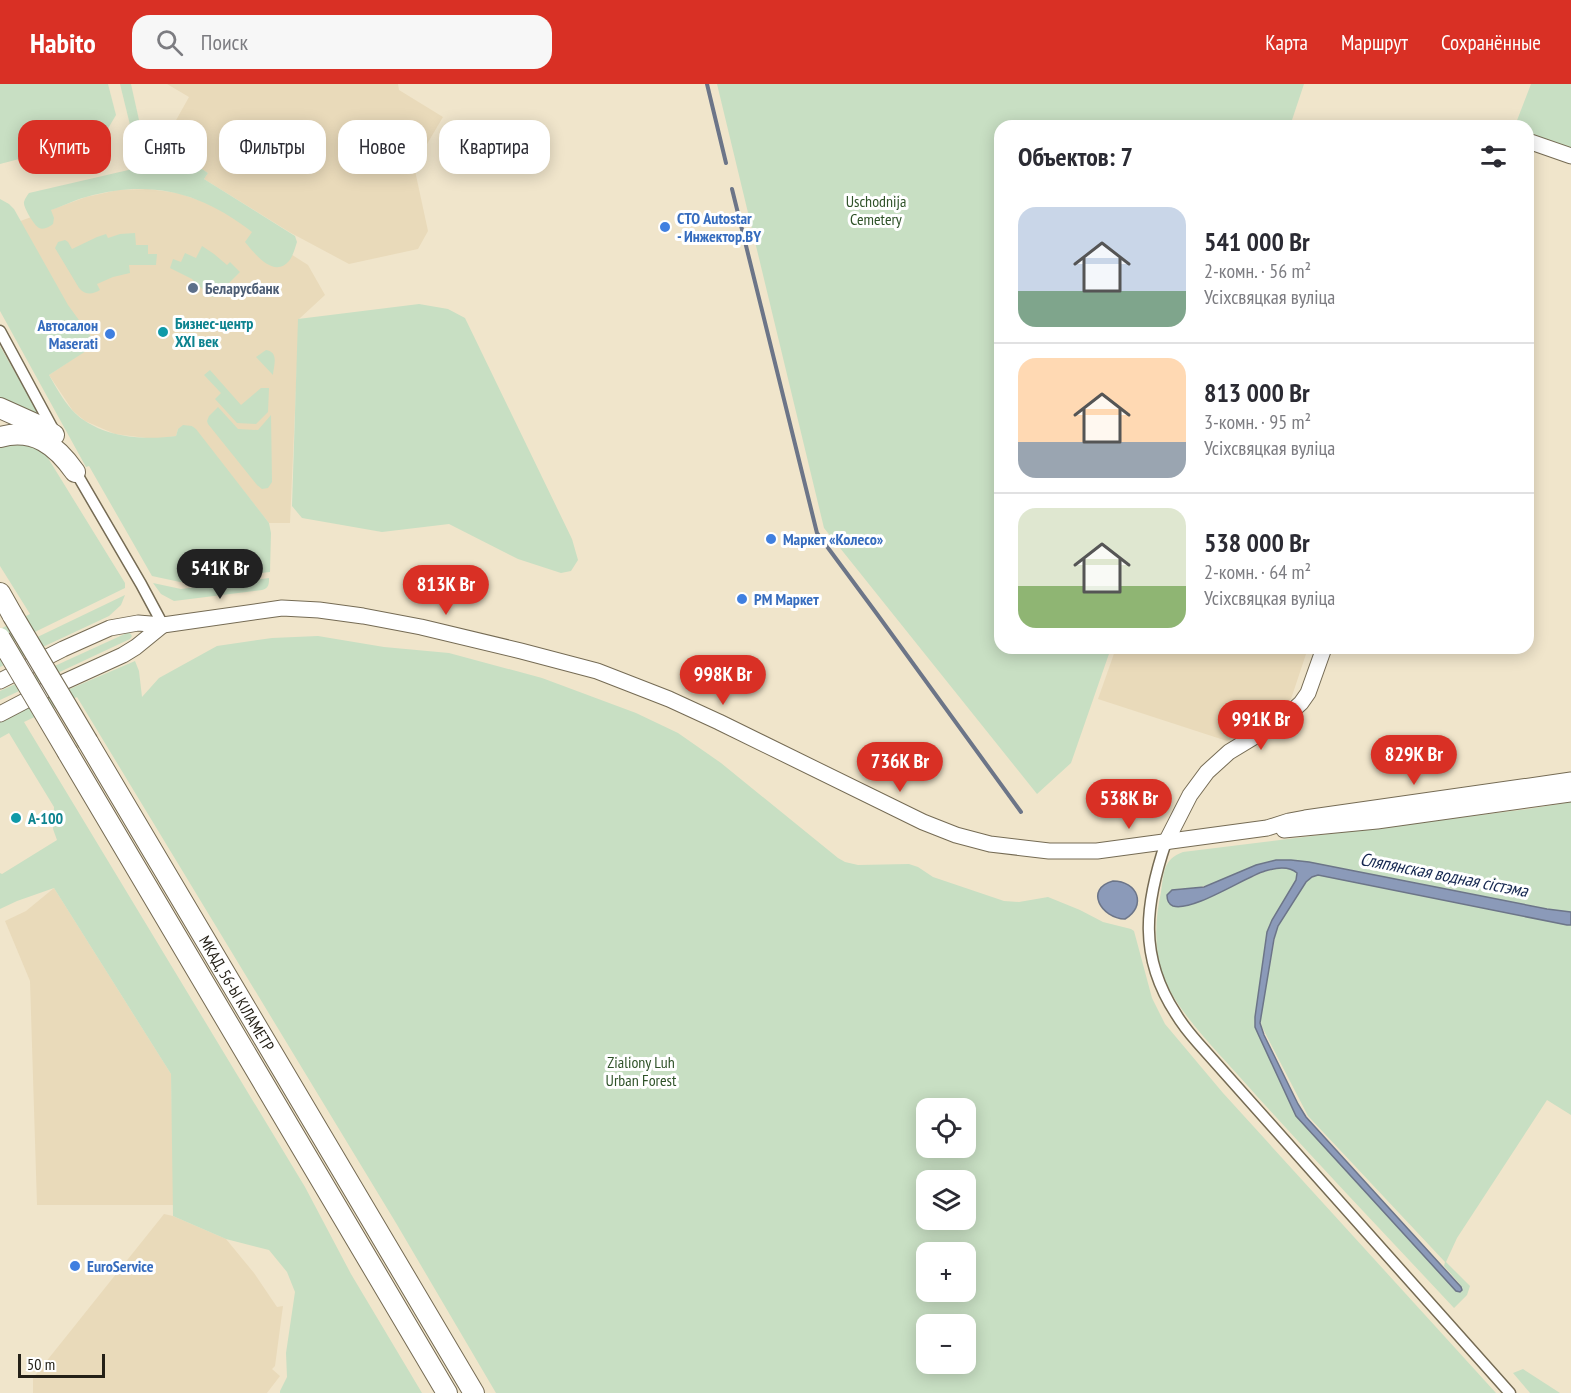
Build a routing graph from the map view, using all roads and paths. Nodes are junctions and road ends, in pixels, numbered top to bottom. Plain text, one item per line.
1 (1534, 143) edge
2 (1571, 156) edge
3 (0, 331) edge
4 (0, 408) edge
5 (0, 437) edge
6 (58, 438) junction
7 (75, 472) junction
8 (0, 593) edge
9 (163, 625) junction
10 (0, 638) edge
11 (1322, 654) edge
12 (0, 681) edge
13 (0, 714) edge
14 (1571, 780) edge
15 (1571, 794) edge
16 (1266, 828) junction
17 (1166, 842) junction
18 (447, 1393) edge
19 (474, 1393) edge
20 (1510, 1393) edge

1 - 2 main road
3 - 6 street
4 - 6 highway
5 - 7 highway
6 - 7 street
7 - 9 street
8 - 19 highway, МКАД, 56-Ы КІЛАМЕТР, bridge
9 - 12 main road
9 - 13 main road
9 - 17 main road
10 - 18 highway, МКАД, 56-Ы КІЛАМЕТР, bridge
11 - 17 main road
14 - 16 main road
15 - 16 main road
16 - 17 main road
17 - 20 street

